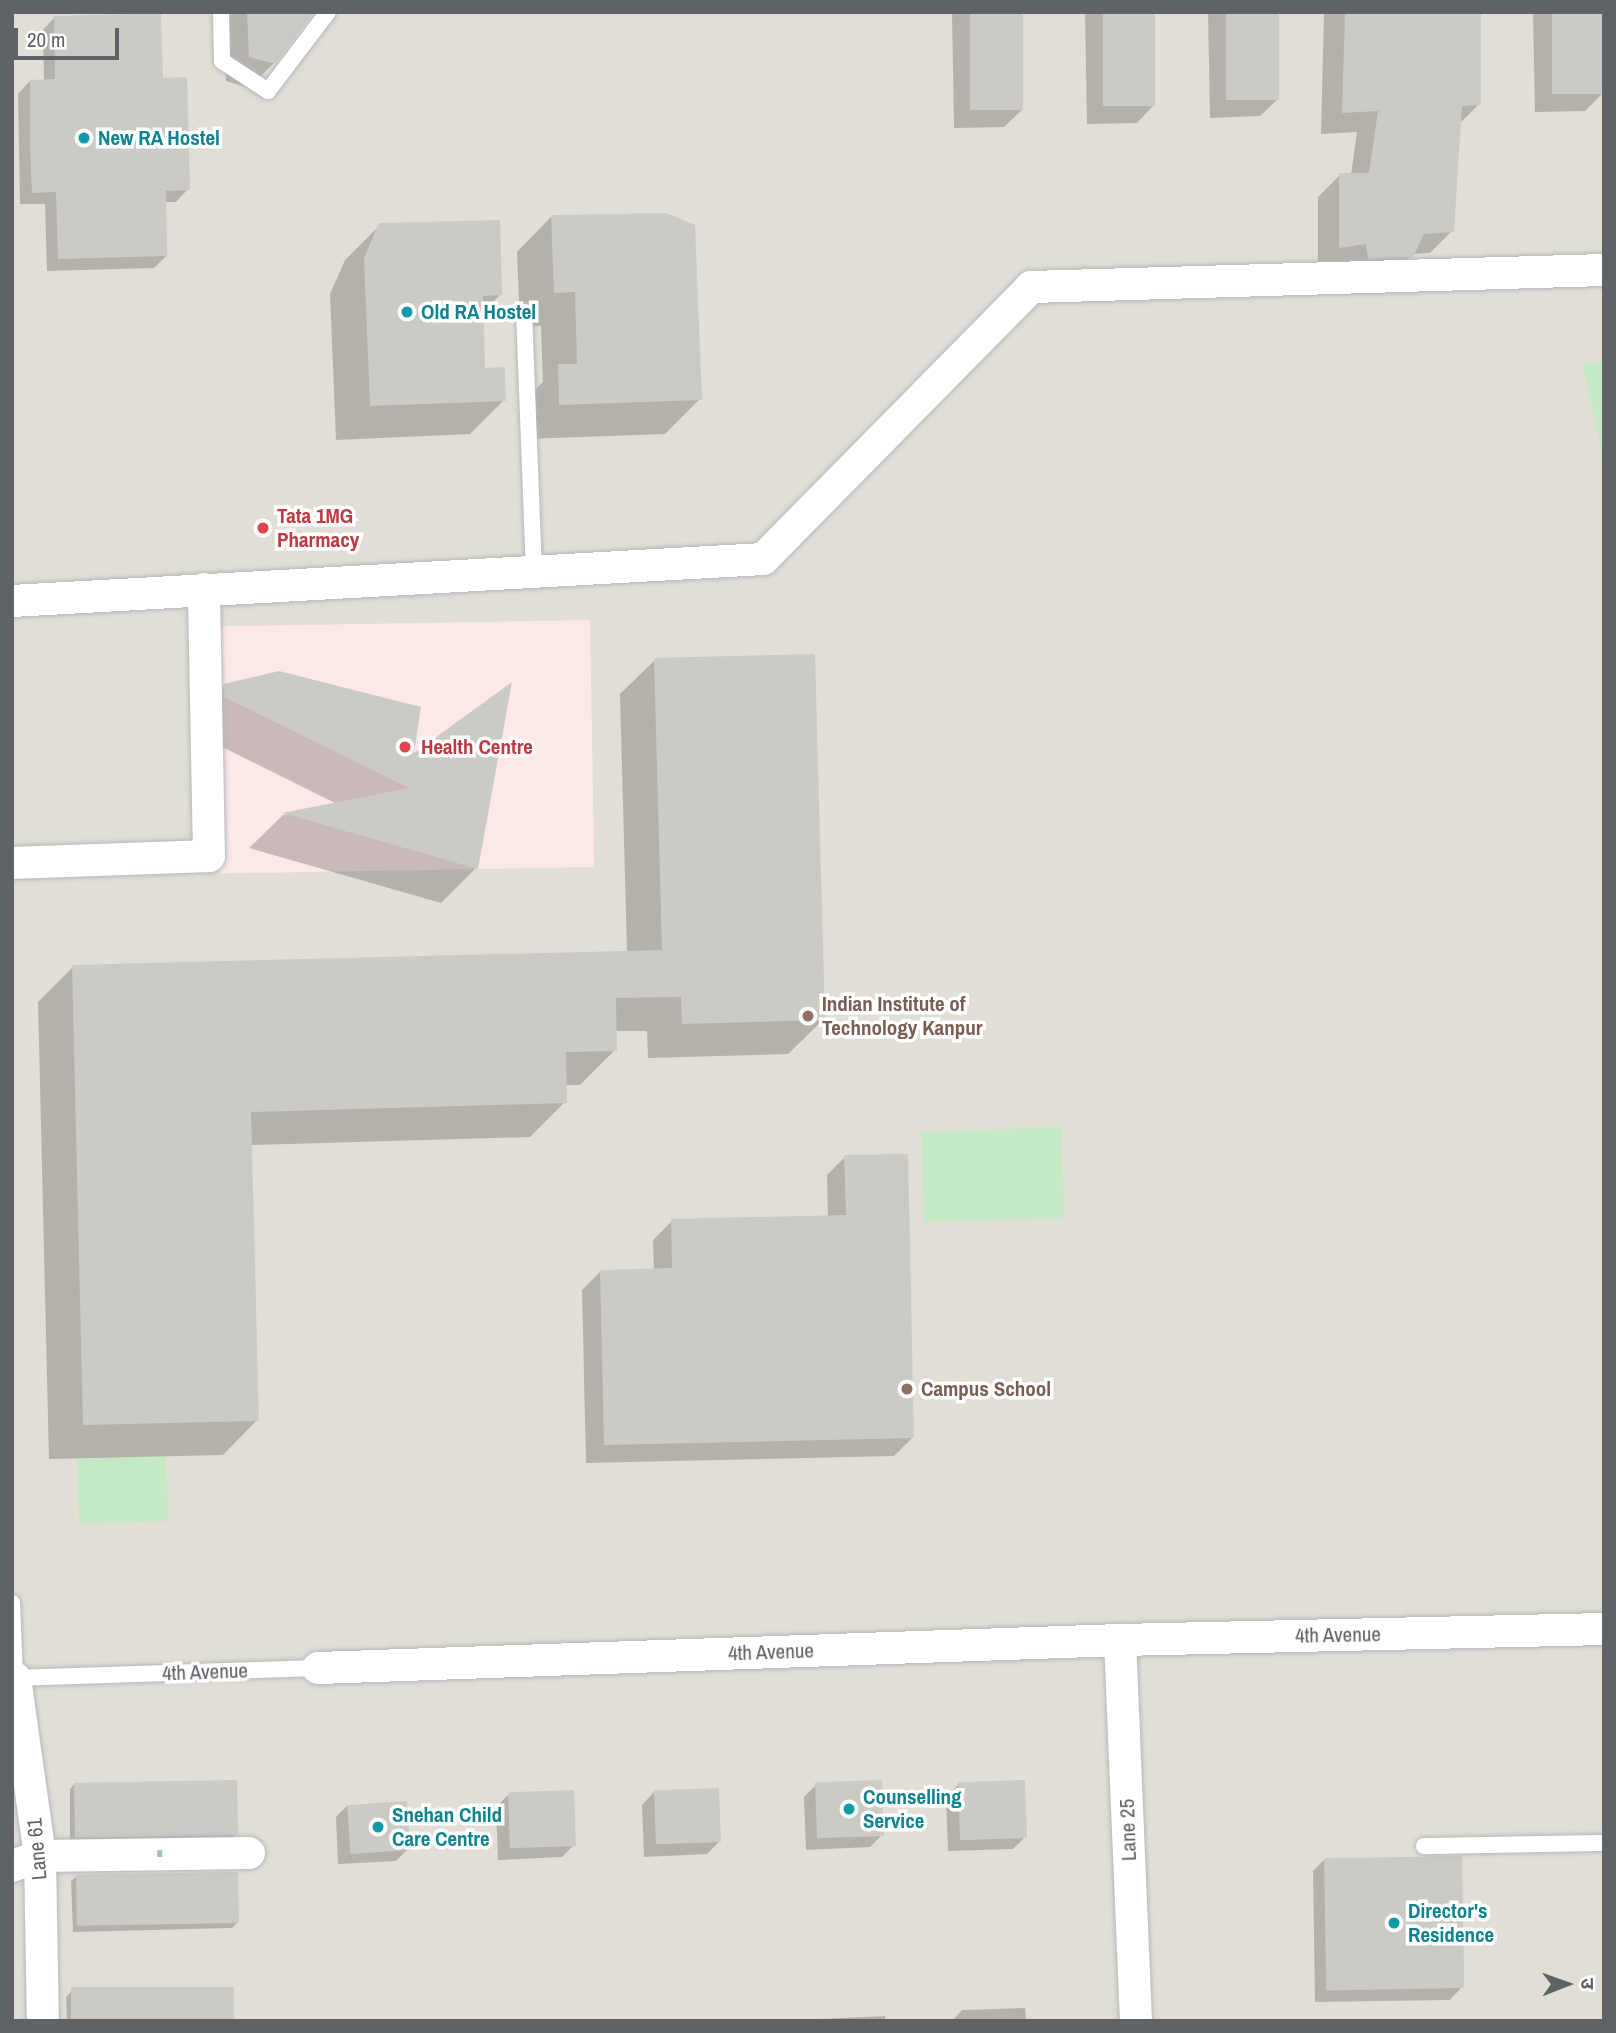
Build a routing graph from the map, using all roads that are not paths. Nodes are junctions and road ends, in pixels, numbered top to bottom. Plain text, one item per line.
1 (221, 12) edge
2 (328, 12) edge
3 (1604, 270) edge
4 (524, 312) dead end
5 (534, 571) junction
6 (204, 589) junction
7 (12, 601) edge
8 (12, 863) edge
9 (12, 1603) edge
10 (1604, 1629) edge
11 (1120, 1640) junction
12 (318, 1668) joint
13 (14, 1678) edge
14 (1604, 1843) edge
15 (1424, 1846) dead end
16 (249, 1853) dead end
17 (26, 1861) edge
18 (43, 2021) edge
19 (1136, 2021) edge

1 - 2 lane
3 - 5 street
4 - 5 lane
5 - 6 street
6 - 7 street
6 - 8 street
9 - 13 lane
10 - 11 street, 4th Avenue
11 - 12 street, 4th Avenue
11 - 19 street, Lane 25
12 - 13 lane, 4th Avenue
13 - 17 street, Lane 61
14 - 15 lane
16 - 17 street
17 - 18 street, Lane 61

